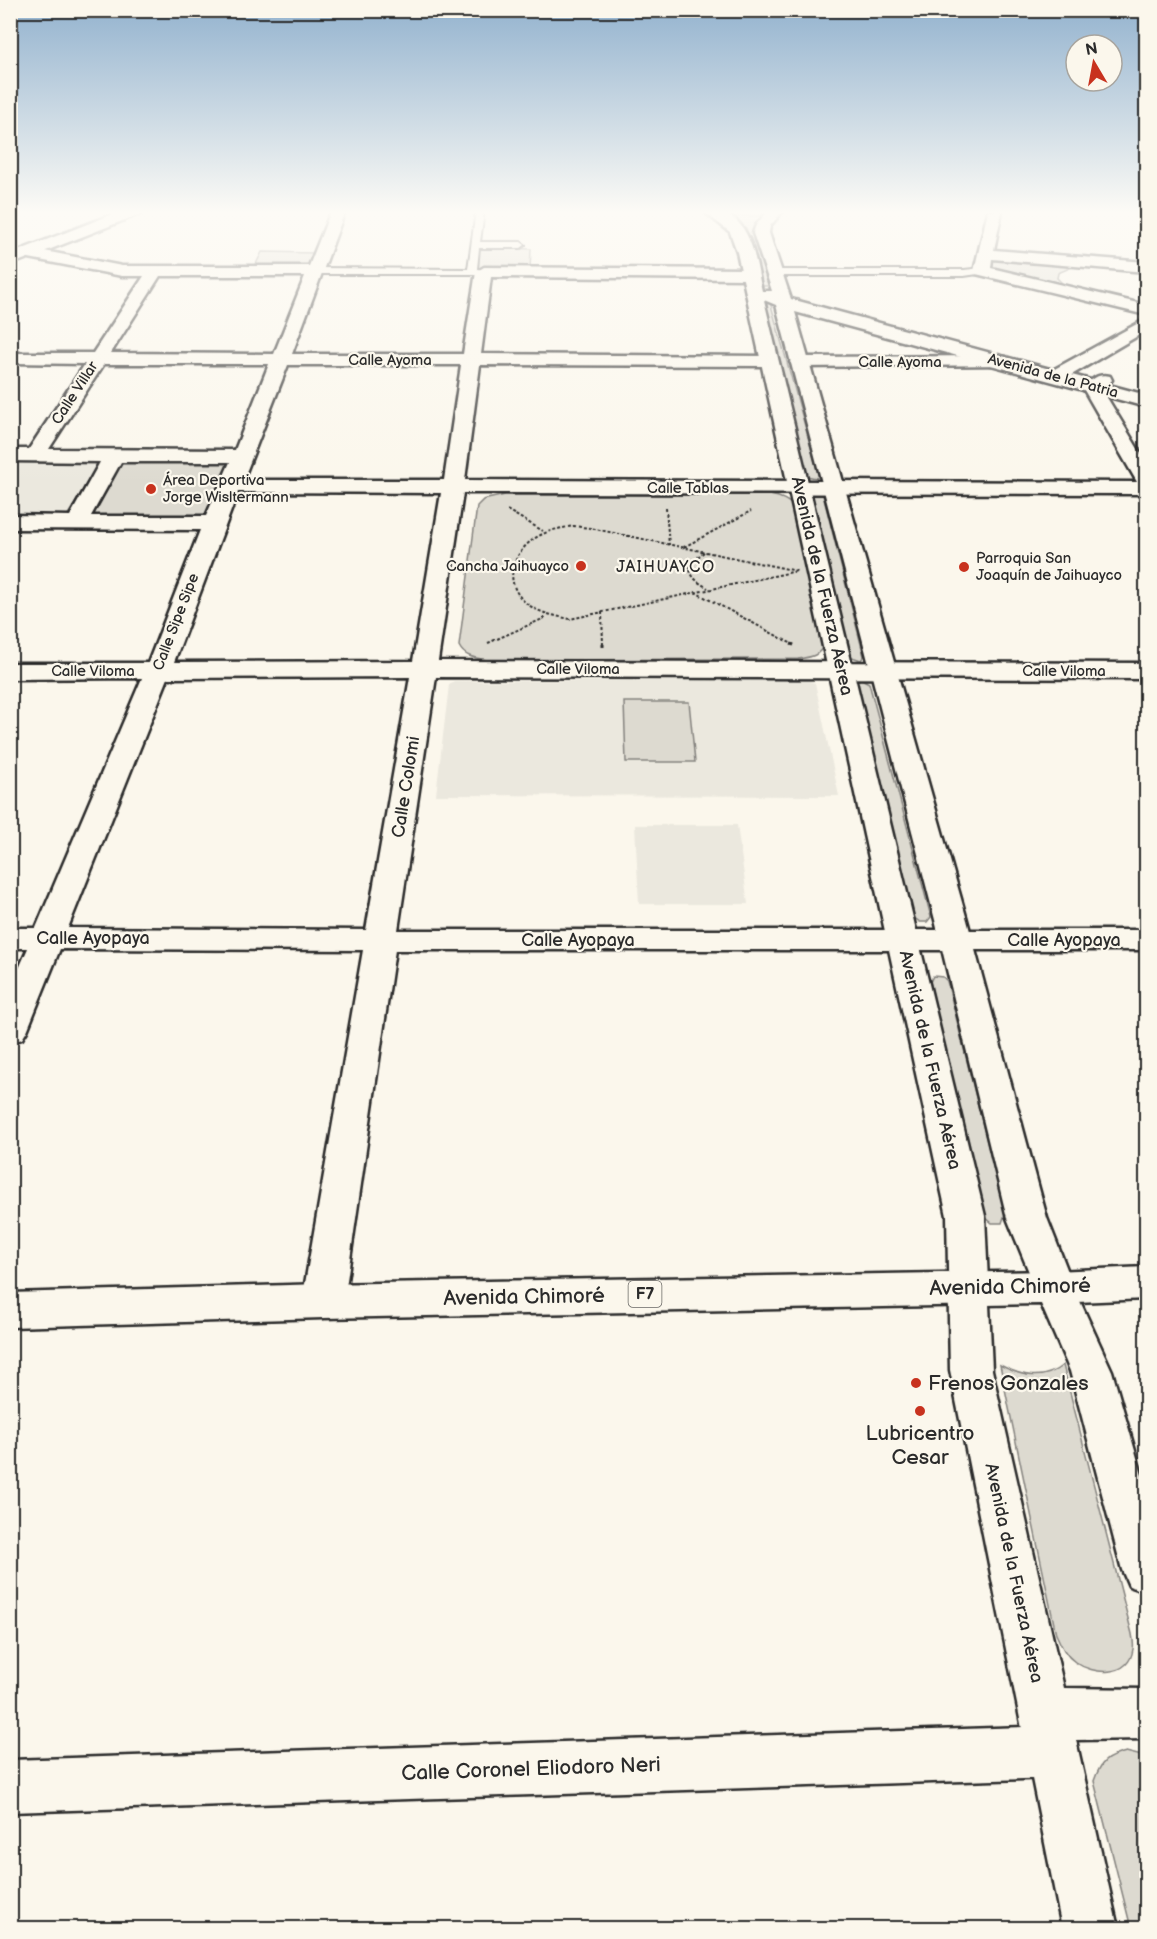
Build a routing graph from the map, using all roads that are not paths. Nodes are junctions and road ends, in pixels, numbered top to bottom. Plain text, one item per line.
1 (135, 301) edge
2 (303, 301) edge
3 (475, 301) edge
4 (755, 301) edge
5 (782, 301) edge
6 (793, 301) edge
7 (804, 301) edge
8 (1111, 301) edge
9 (1146, 310) edge
10 (815, 312) junction
11 (787, 319) junction
12 (1146, 324) edge
13 (10, 358) edge
14 (97, 358) junction
15 (279, 360) junction
16 (470, 360) junction
17 (769, 361) junction
18 (1000, 361) junction
19 (799, 362) junction
20 (1061, 373) junction
21 (1098, 384) junction
22 (1146, 392) edge
23 (1146, 401) edge
24 (10, 454) edge
25 (35, 455) junction
26 (114, 455) junction
27 (243, 456) junction
28 (1146, 479) edge
29 (229, 486) junction
30 (834, 487) junction
31 (453, 488) junction
32 (799, 488) junction
33 (1146, 488) edge
34 (10, 522) edge
35 (77, 522) junction
36 (214, 523) junction
37 (425, 669) junction
38 (841, 670) junction
39 (884, 670) junction
40 (10, 671) edge
41 (158, 671) junction
42 (1146, 671) edge
43 (10, 938) edge
44 (48, 938) junction
45 (380, 940) junction
46 (902, 940) junction
47 (956, 940) junction
48 (1146, 940) edge
49 (10, 1031) edge
50 (1146, 1283) edge
51 (1054, 1287) junction
52 (967, 1289) junction
53 (323, 1301) junction
54 (10, 1310) edge
55 (1146, 1570) edge
56 (1146, 1714) edge
57 (1047, 1733) junction
58 (10, 1786) edge
59 (1090, 1929) edge

1 - 14 main road, Calle Villar
2 - 15 main road, Calle Sipe Sipe
3 - 16 main road, Calle Colomi
4 - 17 main road, Avenida de la Fuerza Aérea
5 - 11 main road, Avenida de la Fuerza Aérea
6 - 10 main road, Avenida de la Patria
7 - 20 main road, Avenida de la Patria
8 - 9 main road
10 - 11 main road
10 - 18 main road, Avenida de la Patria
11 - 19 main road, Avenida de la Fuerza Aérea
12 - 20 main road
13 - 14 main road, Calle Ayoma
14 - 15 main road, Calle Ayoma
14 - 25 main road, Calle Villar
15 - 16 main road, Calle Ayoma
15 - 27 main road, Calle Sipe Sipe
16 - 17 main road, Calle Ayoma
16 - 31 main road, Calle Colomi
17 - 32 main road, Avenida de la Fuerza Aérea
18 - 19 main road, Calle Ayoma
18 - 20 main road, Avenida de la Patria
19 - 30 main road, Avenida de la Fuerza Aérea
20 - 21 main road, Avenida de la Patria
21 - 22 main road, Avenida de la Patria
21 - 23 main road, Avenida de la Patria
21 - 28 main road
24 - 25 main road
25 - 26 main road
26 - 27 main road
26 - 35 main road
27 - 29 main road, Calle Sipe Sipe
29 - 31 main road, Calle Tablas
29 - 36 main road, Calle Sipe Sipe
30 - 32 main road, Calle Tablas
30 - 33 main road, Calle Tablas
30 - 39 main road, Avenida de la Fuerza Aérea
31 - 32 main road, Calle Tablas
31 - 37 main road, Calle Colomi
32 - 38 main road, Avenida de la Fuerza Aérea
34 - 35 main road
35 - 36 main road
36 - 41 main road, Calle Sipe Sipe
37 - 38 main road, Calle Viloma
37 - 41 main road, Calle Viloma
37 - 45 main road, Calle Colomi
38 - 39 main road, Calle Viloma
38 - 46 main road, Avenida de la Fuerza Aérea
39 - 42 main road, Calle Viloma
39 - 47 main road, Avenida de la Fuerza Aérea
40 - 41 main road, Calle Viloma
41 - 44 main road, Calle Sipe Sipe
43 - 44 main road, Calle Ayopaya
44 - 45 main road, Calle Ayopaya
44 - 49 main road, Calle Sipe Sipe
45 - 46 main road, Calle Ayopaya
45 - 53 main road, Calle Colomi
46 - 47 main road, Calle Ayopaya
46 - 52 main road, Avenida de la Fuerza Aérea
47 - 48 main road, Calle Ayopaya
47 - 51 main road, Avenida de la Fuerza Aérea
50 - 51 main road, Avenida Chimoré
51 - 52 main road, Avenida Chimoré / F7
51 - 55 main road, Avenida de la Fuerza Aérea
52 - 53 main road, Avenida Chimoré / F7
52 - 57 main road, Avenida de la Fuerza Aérea
53 - 54 main road, Avenida Chimoré / F7
56 - 57 main road, Calle Coronel Eliodoro Neri
57 - 58 main road, Calle Coronel Eliodoro Neri
57 - 59 main road, Avenida de la Fuerza Aérea

